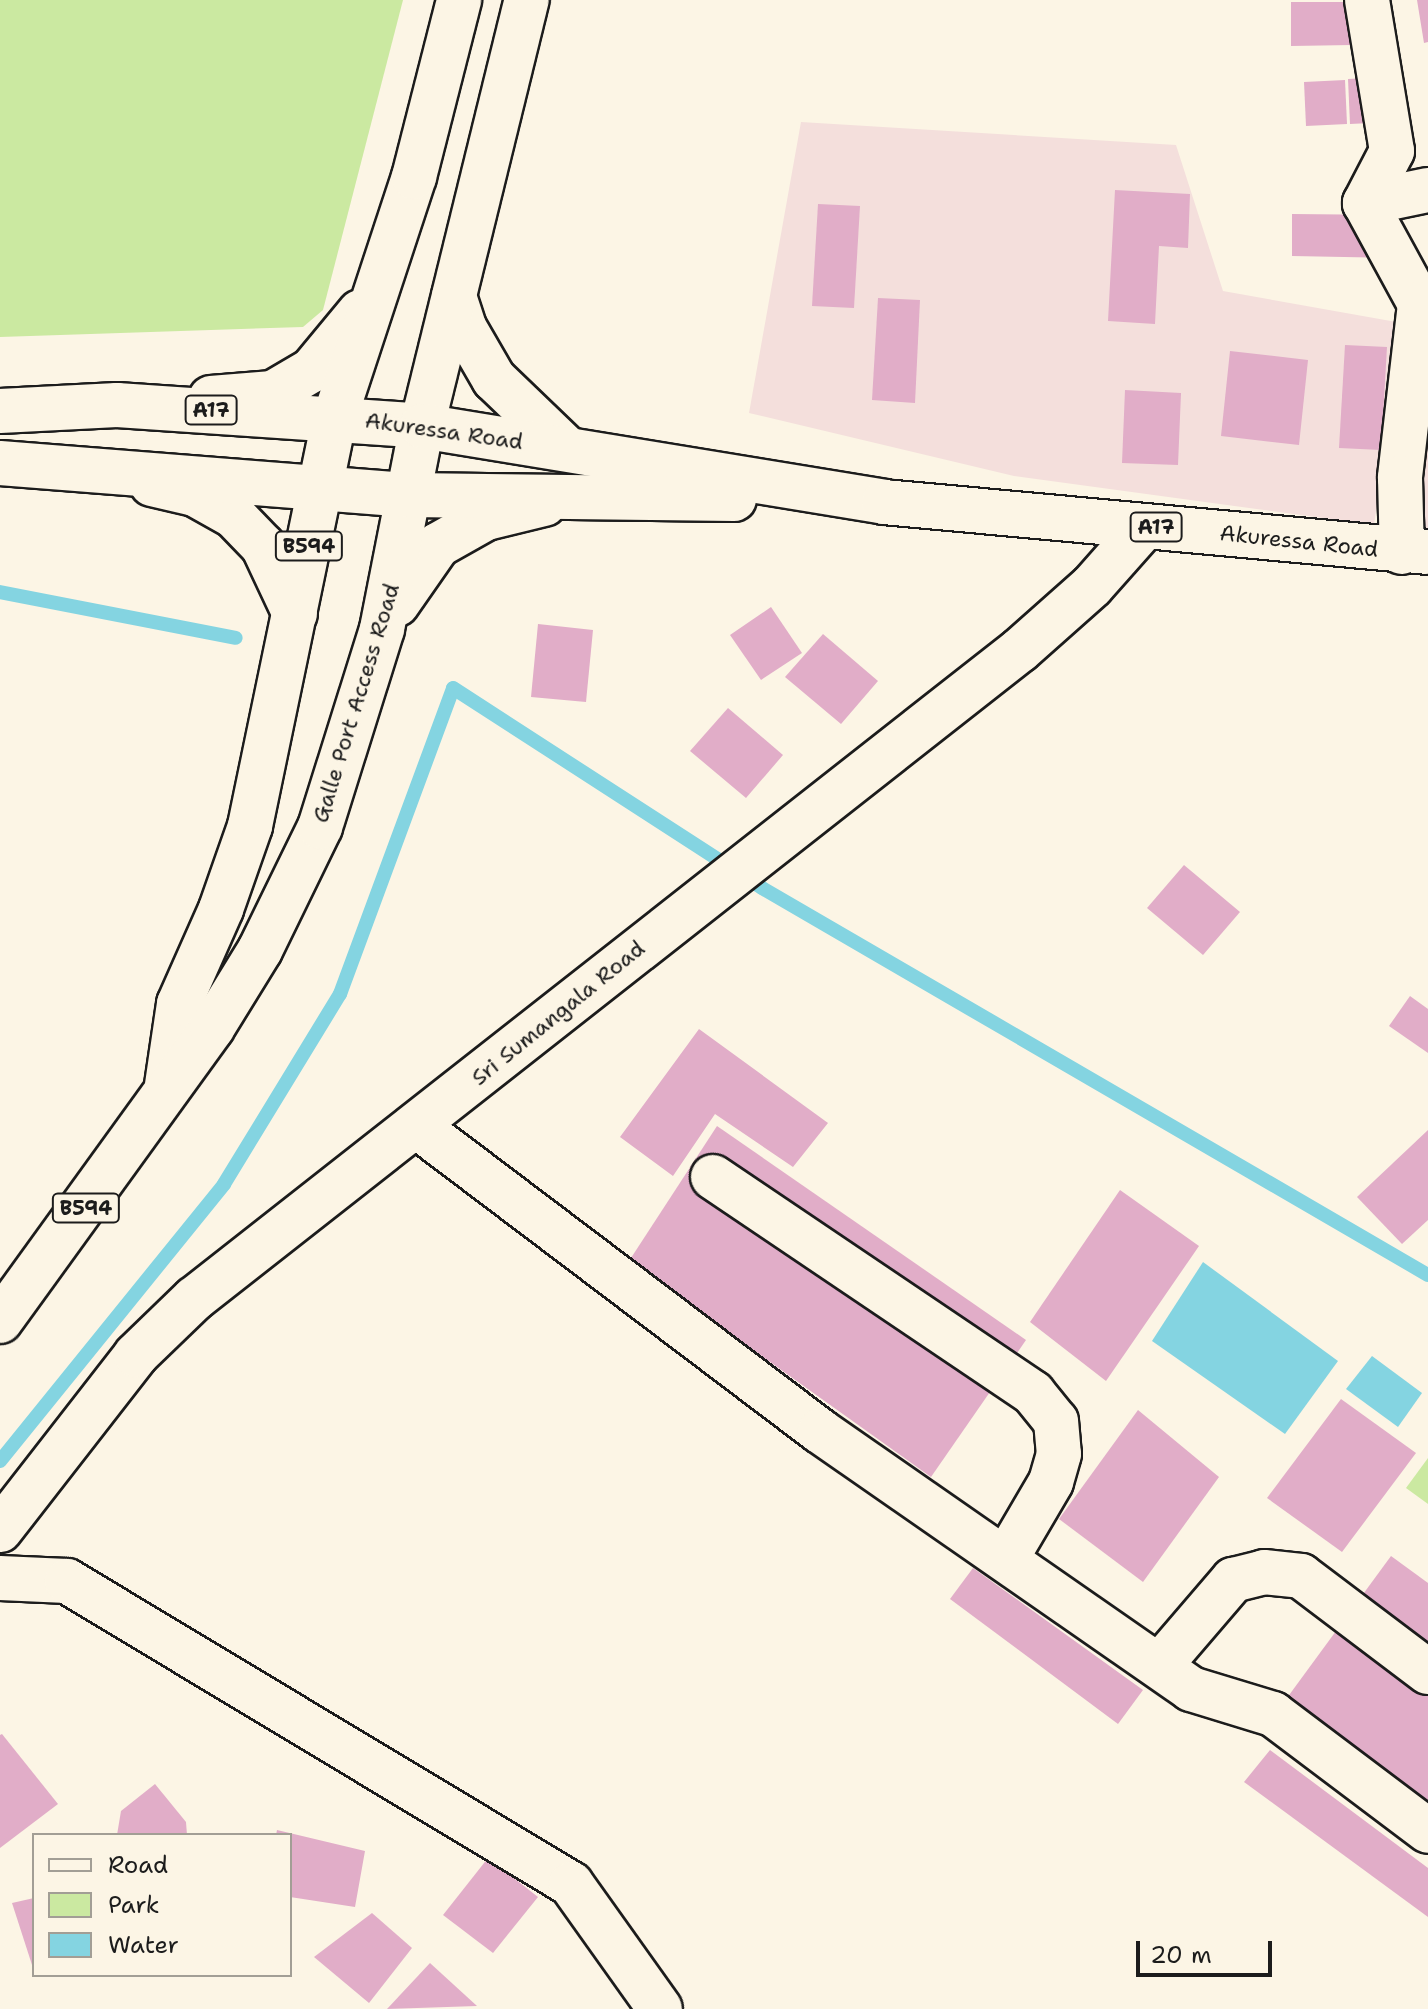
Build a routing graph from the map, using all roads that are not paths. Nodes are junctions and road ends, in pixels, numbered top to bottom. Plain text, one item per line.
1 (459, 0) edge
2 (527, 0) edge
3 (1367, 0) edge
4 (1428, 190) edge
5 (1365, 203) junction
6 (383, 282) junction
7 (454, 296) junction
8 (117, 405) junction
9 (0, 411) edge
10 (335, 417) junction
11 (422, 426) junction
12 (567, 449) junction
13 (0, 463) edge
14 (113, 475) junction
15 (321, 488) junction
16 (409, 495) junction
17 (558, 501) junction
18 (884, 502) junction
19 (1145, 526) junction
20 (1415, 552) edge
21 (295, 614) junction
22 (382, 629) junction
23 (166, 1091) junction
24 (418, 1127) junction
25 (713, 1177) dead end
26 (0, 1321) edge
27 (0, 1530) edge
28 (1007, 1557) junction
29 (0, 1578) edge
30 (1161, 1664) junction
31 (1428, 1672) edge
32 (1428, 1831) edge
33 (660, 2009) edge

1 - 6 main road, Galle Port Access Road / B594
2 - 7 main road, Galle Port Access Road / B594
3 - 5 main road
4 - 5 main road
5 - 20 main road
6 - 8 main road
6 - 10 main road, Galle Port Access Road / B594
7 - 11 main road, Galle Port Access Road / B594
7 - 12 main road
8 - 9 main road, Akuressa Road / A17
8 - 10 main road, Akuressa Road / A17
10 - 11 main road, Akuressa Road / A17
10 - 15 main road, Galle Port Access Road / B594
11 - 12 main road, Akuressa Road / A17
11 - 16 main road, Galle Port Access Road / B594
12 - 18 main road, Akuressa Road / A17
13 - 14 main road, Akuressa Road / A17
14 - 15 main road, Akuressa Road / A17
14 - 21 main road
15 - 16 main road, Akuressa Road / A17
15 - 21 main road, Galle Port Access Road / B594
16 - 17 main road, Akuressa Road / A17
16 - 22 main road, Galle Port Access Road / B594
17 - 18 main road, Akuressa Road / A17
17 - 22 main road
18 - 19 main road, Akuressa Road / A17
19 - 20 main road, Akuressa Road / A17
19 - 24 main road, Sri Sumangala Road
21 - 23 main road, Galle Port Access Road / B594
22 - 23 main road, Galle Port Access Road / B594
23 - 26 main road, Galle Port Access Road / B594
24 - 27 main road, Sri Sumangala Road
24 - 28 main road
25 - 28 main road
28 - 30 main road
29 - 33 main road
30 - 31 main road
30 - 32 main road

